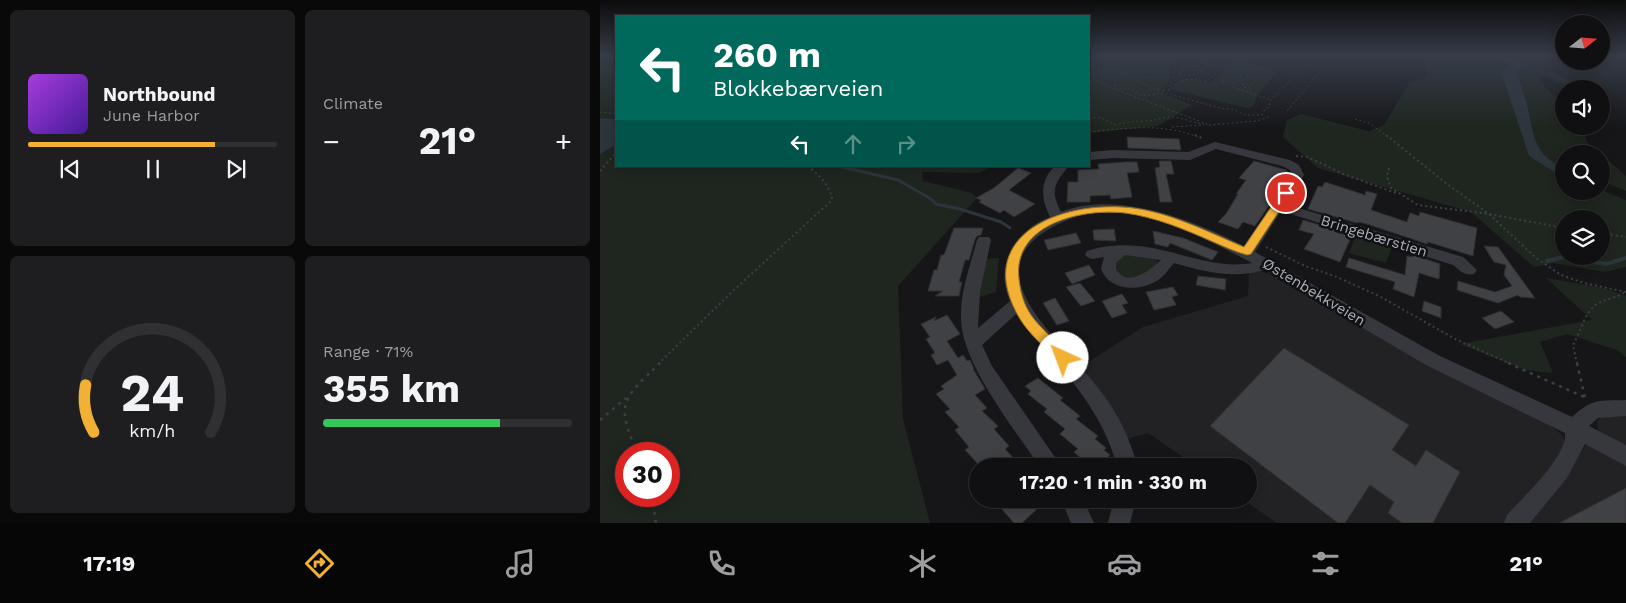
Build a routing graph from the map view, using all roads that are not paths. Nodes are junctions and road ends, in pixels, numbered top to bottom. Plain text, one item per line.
1 (1090, 156) edge
2 (1062, 167) edge
3 (1277, 206) junction
4 (1057, 217) junction
5 (984, 240) dead end
6 (1250, 247) junction
7 (1120, 252) junction
8 (1092, 254) dead end
9 (1170, 259) junction
10 (1266, 264) junction
11 (1469, 270) dead end
12 (1018, 303) junction
13 (973, 343) junction
14 (1626, 408) edge
15 (1574, 428) junction
16 (1626, 456) edge
17 (1046, 458) edge
18 (1125, 458) edge
19 (1076, 508) edge
20 (1122, 508) edge
21 (1083, 523) edge
22 (1118, 523) edge
23 (1515, 523) edge

1 - 3 street
2 - 4 street
3 - 6 street
3 - 11 street, Bringebærstien
4 - 6 street, Østenbekkveien
4 - 12 street, Østenbekkveien
5 - 13 street
6 - 10 street, Østenbekkveien
7 - 8 street
7 - 9 street
7 - 9 street
9 - 10 street
10 - 15 street, Østenbekkveien
12 - 13 street
12 - 18 street, Østenbekkveien
13 - 17 street
14 - 15 street
15 - 16 street, Østenbekkveien
15 - 23 street
19 - 21 street
20 - 22 street

